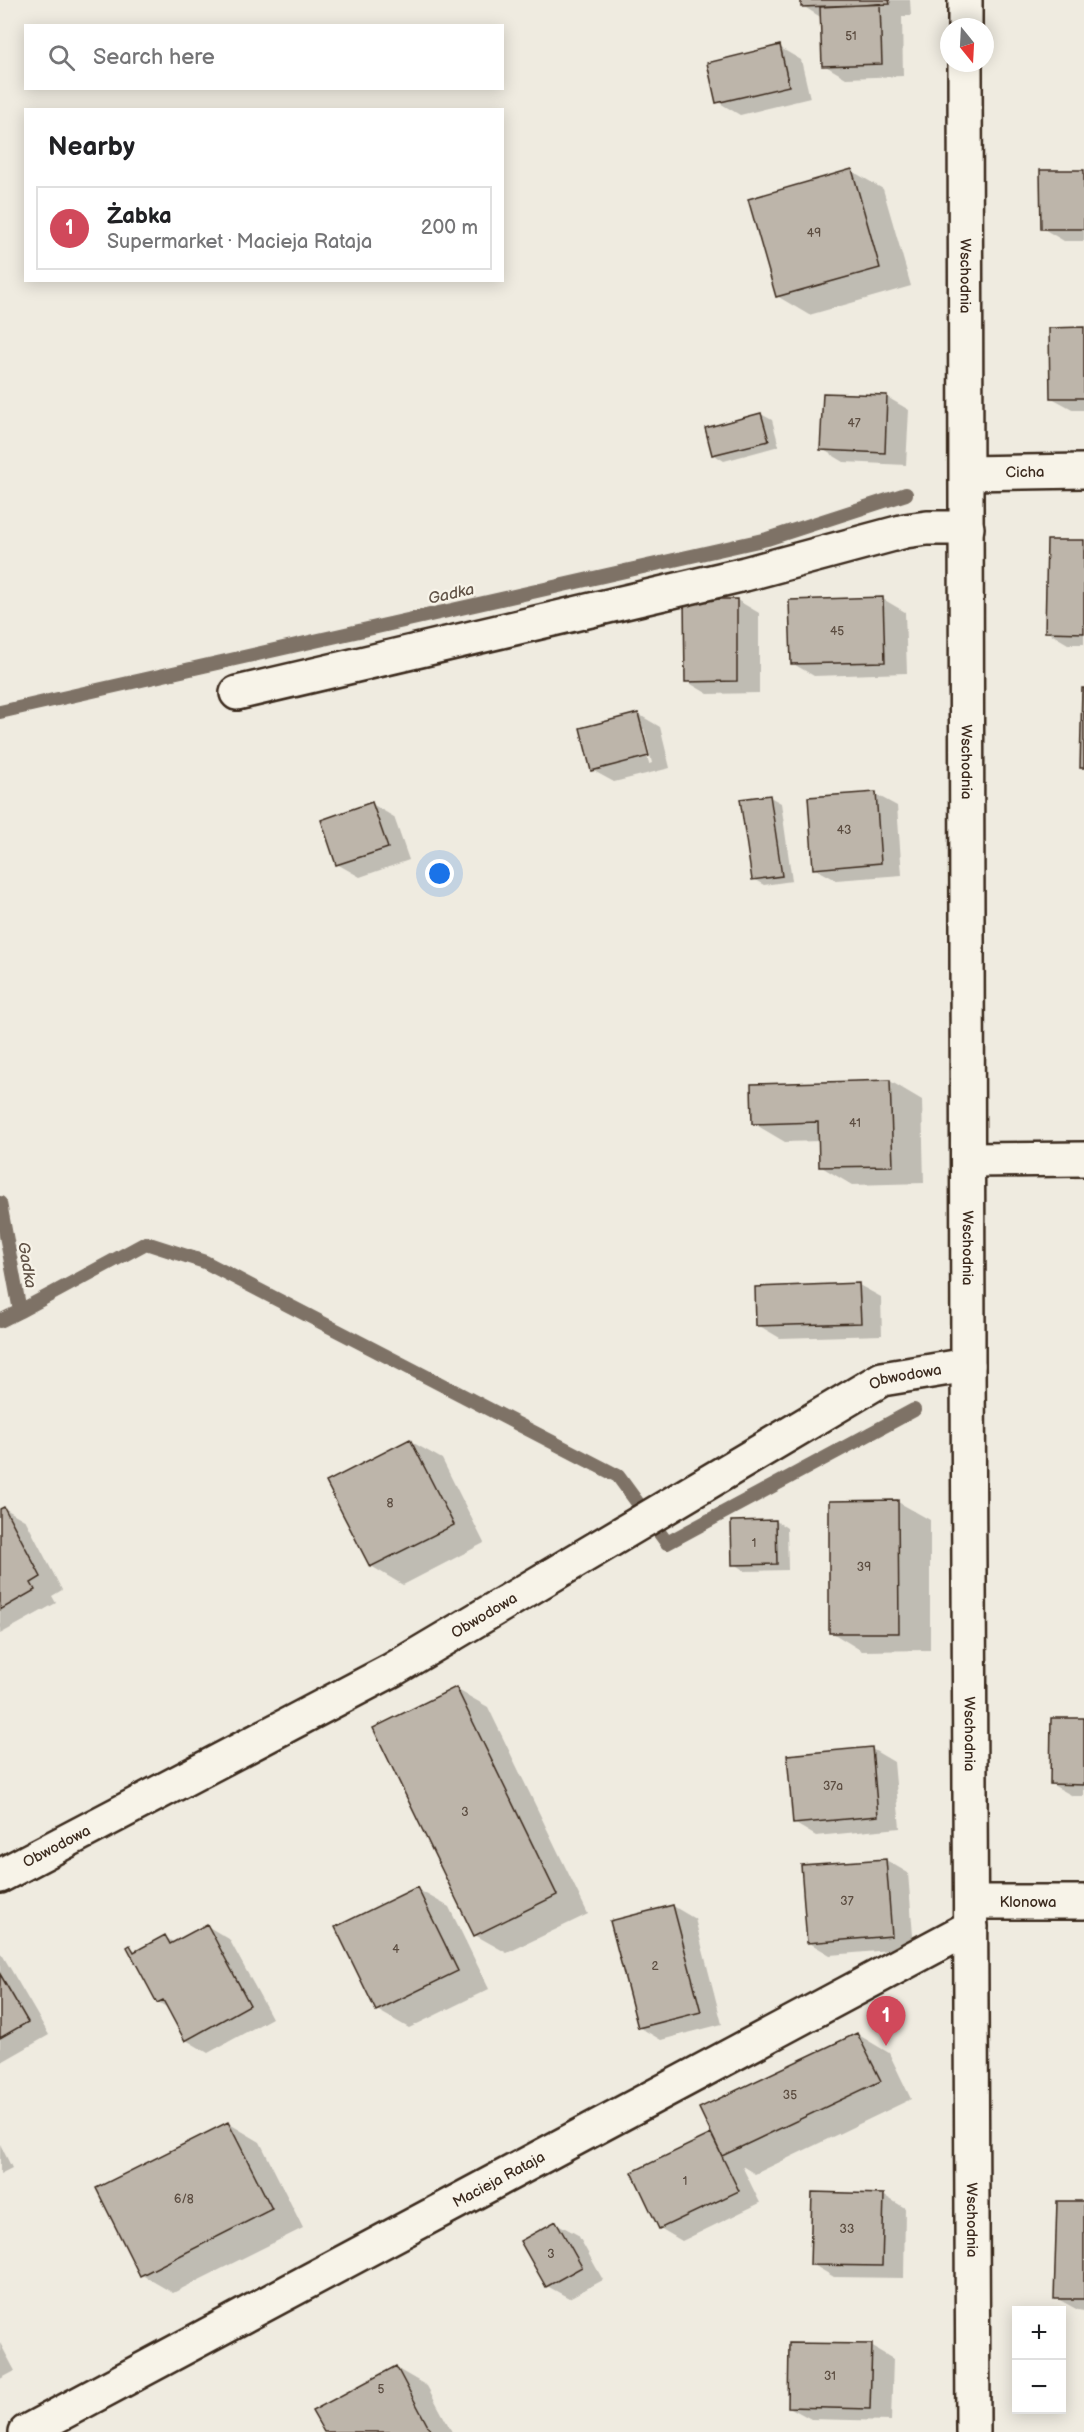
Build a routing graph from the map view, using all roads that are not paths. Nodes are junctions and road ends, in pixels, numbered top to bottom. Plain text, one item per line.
1 (965, 0) edge
2 (965, 18) edge
3 (965, 72) edge
4 (1084, 471) edge
5 (967, 472) junction
6 (967, 528) junction
7 (237, 693) dead end
8 (1084, 1159) edge
9 (968, 1160) junction
10 (968, 1365) junction
11 (0, 1876) edge
12 (1084, 1902) edge
13 (972, 1915) junction
14 (26, 2432) edge
15 (973, 2432) edge

1 - 2 street
3 - 5 street, Wschodnia
4 - 5 street, Cicha
5 - 6 street, Wschodnia
6 - 7 street
6 - 9 street, Wschodnia
8 - 9 street
9 - 10 street, Wschodnia
10 - 11 street, Obwodowa
10 - 13 street, Wschodnia
12 - 13 street, Klonowa
13 - 14 street, Macieja Rataja
13 - 15 street, Wschodnia

